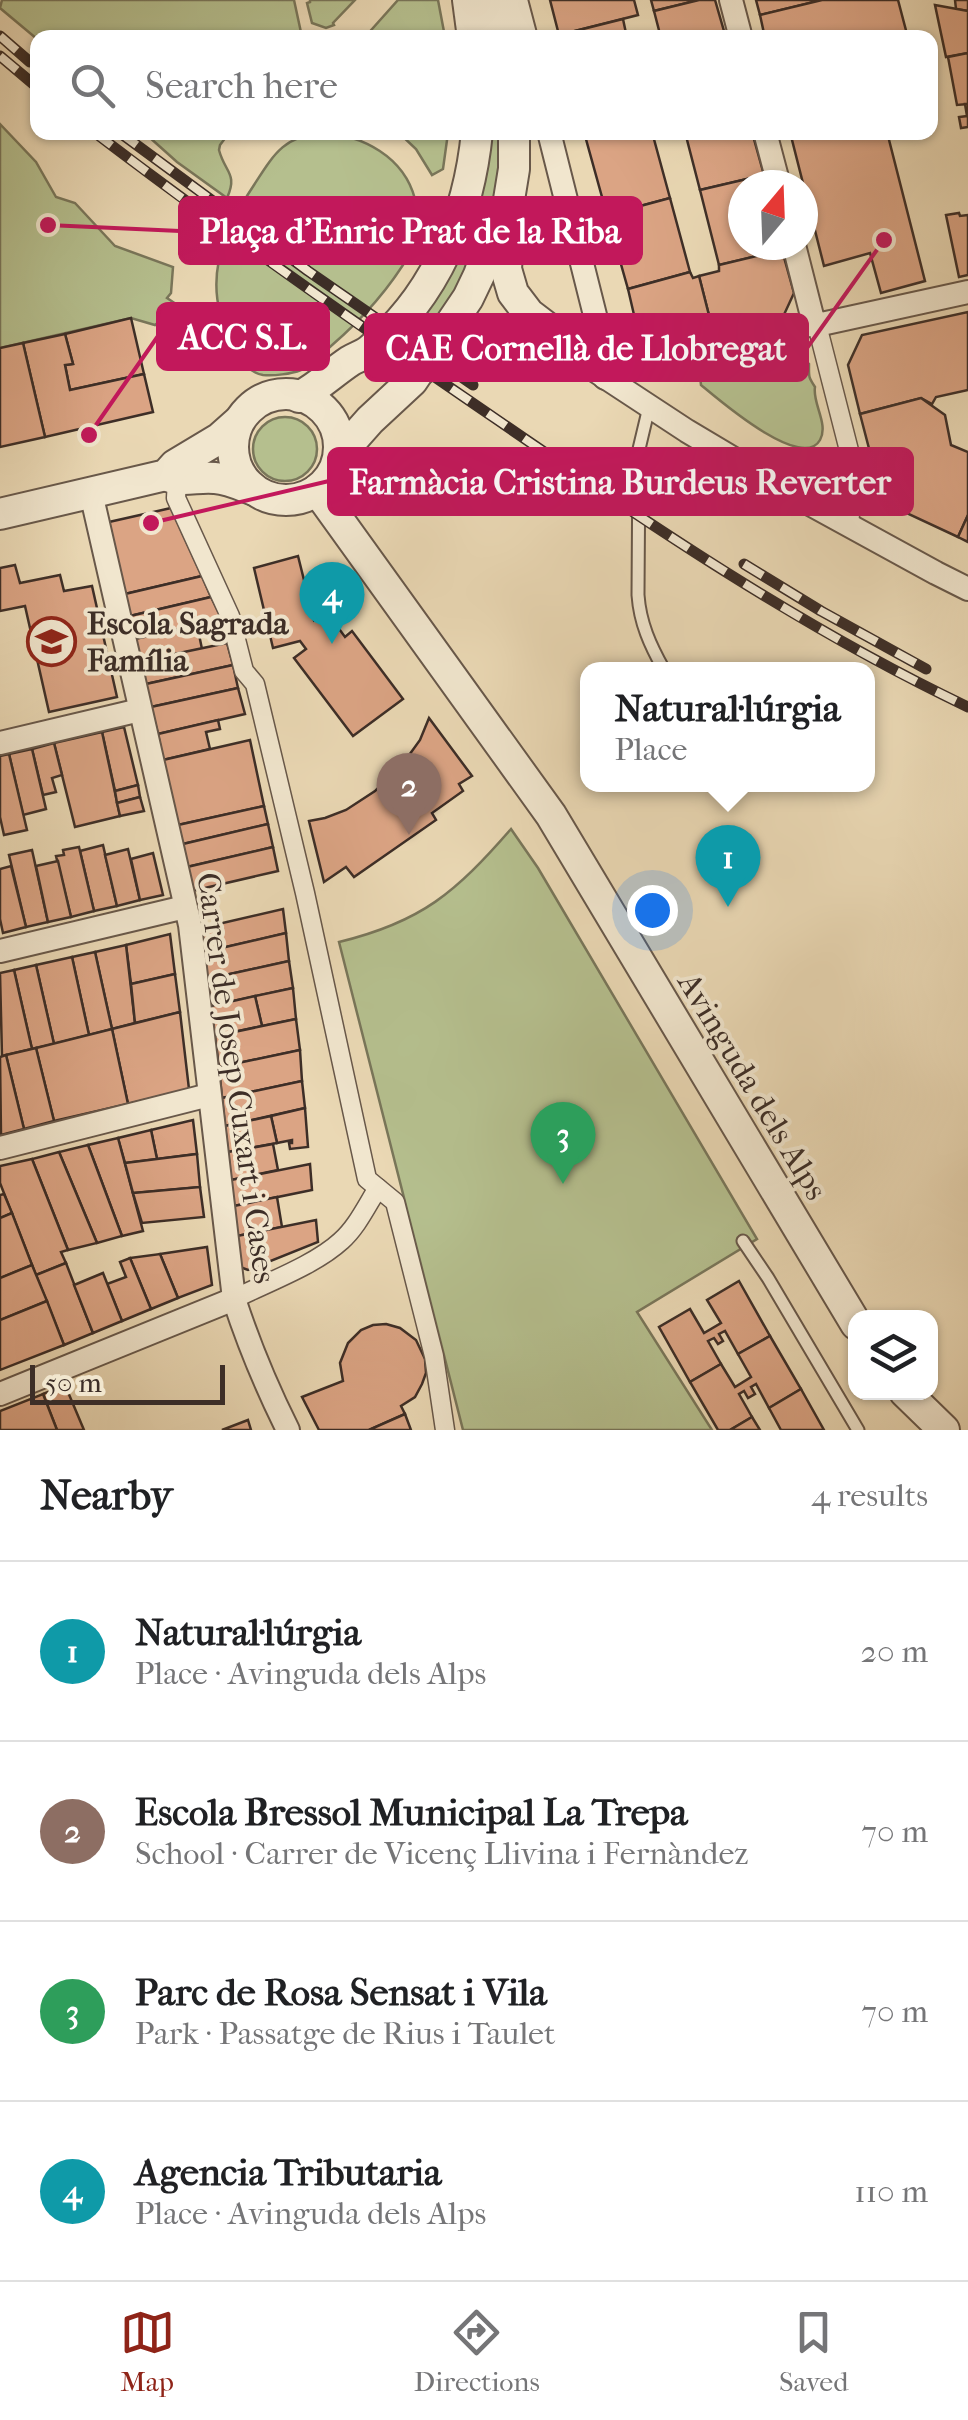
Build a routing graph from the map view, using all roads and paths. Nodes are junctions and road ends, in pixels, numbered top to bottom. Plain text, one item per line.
1 (468, 0) edge
2 (491, 0) edge
3 (516, 0) edge
4 (732, 0) edge
5 (472, 30) edge
6 (498, 30) edge
7 (524, 30) edge
8 (739, 30) edge
9 (475, 140) edge
10 (514, 140) edge
11 (552, 140) edge
12 (767, 140) edge
13 (775, 170) edge
14 (506, 212) junction
15 (798, 260) edge
16 (968, 292) edge
17 (817, 325) junction
18 (595, 371) junction
19 (412, 381) junction
20 (299, 397) junction
21 (649, 407) junction
22 (238, 422) junction
23 (339, 456) junction
24 (172, 477) junction
25 (256, 490) junction
26 (317, 490) junction
27 (91, 493) junction
28 (0, 514) edge
29 (848, 525) junction
30 (968, 589) edge
31 (660, 662) edge
32 (140, 710) junction
33 (0, 743) edge
34 (185, 906) junction
35 (0, 951) edge
36 (209, 1095) junction
37 (0, 1148) edge
38 (378, 1188) junction
39 (744, 1241) dead end
40 (234, 1299) junction
41 (848, 1311) edge
42 (0, 1394) edge
43 (913, 1400) edge
44 (288, 1430) edge
45 (445, 1430) edge
46 (858, 1430) edge
47 (944, 1430) edge

1 - 5 street
2 - 6 street
3 - 7 street
4 - 8 street
9 - 20 street
10 - 14 street
11 - 18 street
12 - 13 street
14 - 18 street
14 - 19 street
15 - 17 street
16 - 17 street
17 - 18 street
17 - 29 street
18 - 19 street
18 - 21 street
19 - 23 street
20 - 22 street
20 - 23 street
21 - 29 street
21 - 31 lane
22 - 24 street
22 - 25 street
23 - 26 street
24 - 25 street
24 - 27 street
24 - 38 street
25 - 26 street
26 - 41 street, Avinguda dels Alps
27 - 28 street
27 - 32 street, Carrer de Josep Cuxart i Cases
29 - 30 street
32 - 33 street
32 - 34 street, Carrer de Josep Cuxart i Cases
34 - 35 street
34 - 36 street, Carrer de Josep Cuxart i Cases
36 - 37 street
36 - 40 street, Carrer de Josep Cuxart i Cases
38 - 40 street
38 - 45 street
39 - 46 lane
40 - 42 street
40 - 44 street, Carrer de Josep Cuxart i Cases
43 - 47 street

